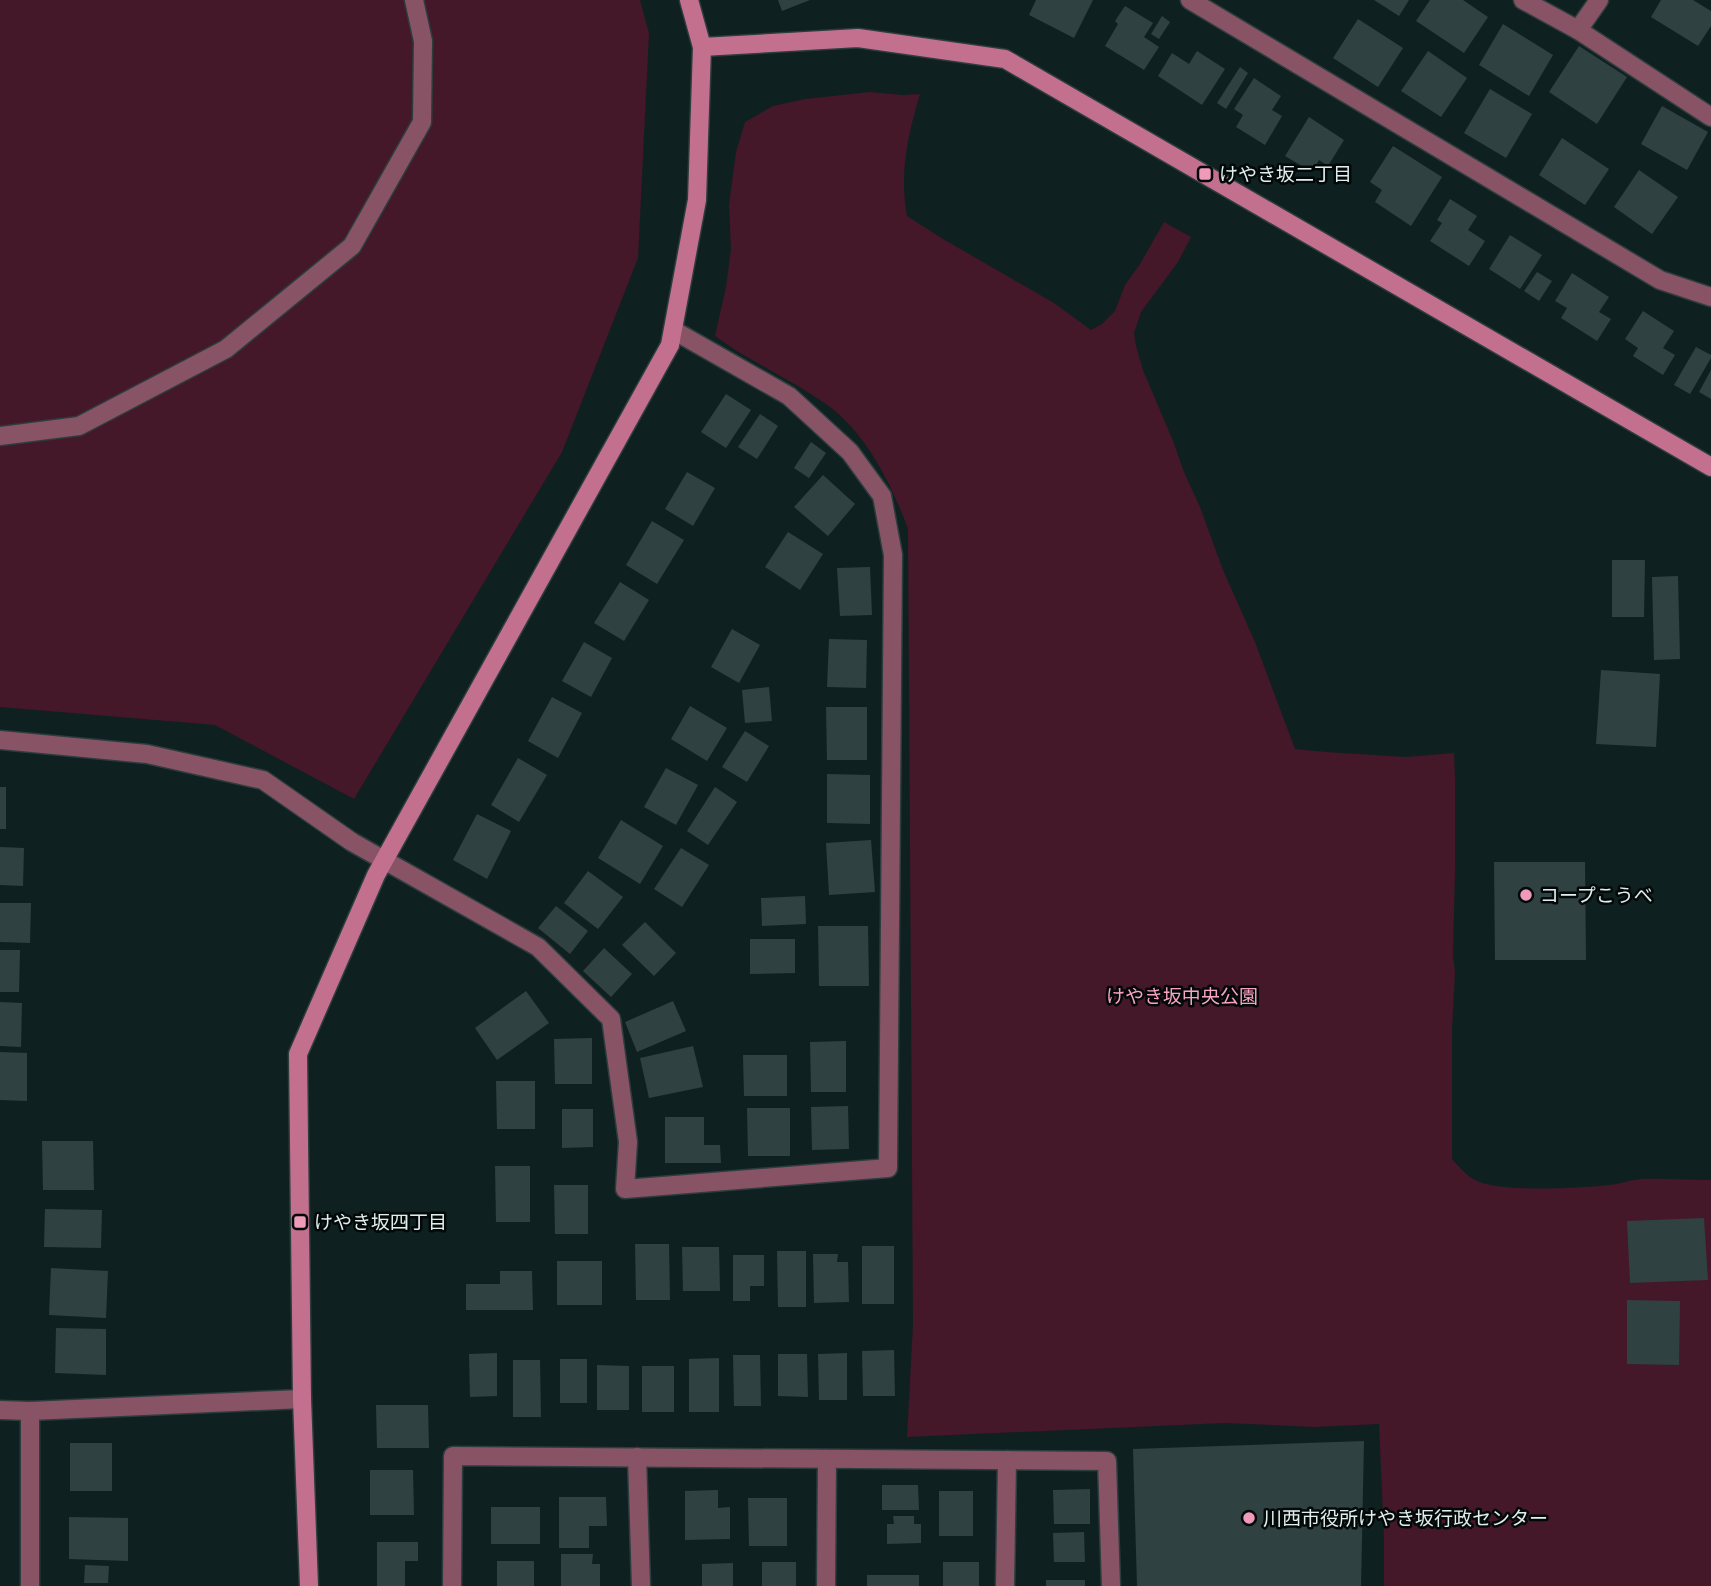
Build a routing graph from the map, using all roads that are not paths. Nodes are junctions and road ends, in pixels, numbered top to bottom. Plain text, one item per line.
1 (414, 0) edge
2 (689, 0) edge
3 (1190, 0) edge
4 (1523, 0) edge
5 (1599, 0) edge
6 (1578, 30) junction
7 (702, 47) junction
8 (1711, 117) edge
9 (1711, 297) edge
10 (673, 330) junction
11 (0, 436) edge
12 (1711, 467) edge
13 (0, 740) edge
14 (385, 860) junction
15 (302, 1399) junction
16 (0, 1410) edge
17 (30, 1411) junction
18 (637, 1457) junction
19 (827, 1459) junction
20 (1007, 1460) junction
21 (30, 1586) edge
22 (309, 1586) edge
23 (452, 1586) edge
24 (641, 1586) edge
25 (826, 1586) edge
26 (1005, 1586) edge
27 (1111, 1586) edge

1 - 11 street
2 - 7 street
3 - 9 street
4 - 6 street
5 - 6 street
6 - 8 street
7 - 10 street
7 - 12 street
10 - 14 street
10 - 14 street
13 - 14 street
14 - 15 street
15 - 17 street
15 - 22 street
16 - 17 street
17 - 21 street
18 - 19 street
18 - 23 street
18 - 24 street
19 - 20 street
19 - 25 street
20 - 26 street
20 - 27 street

